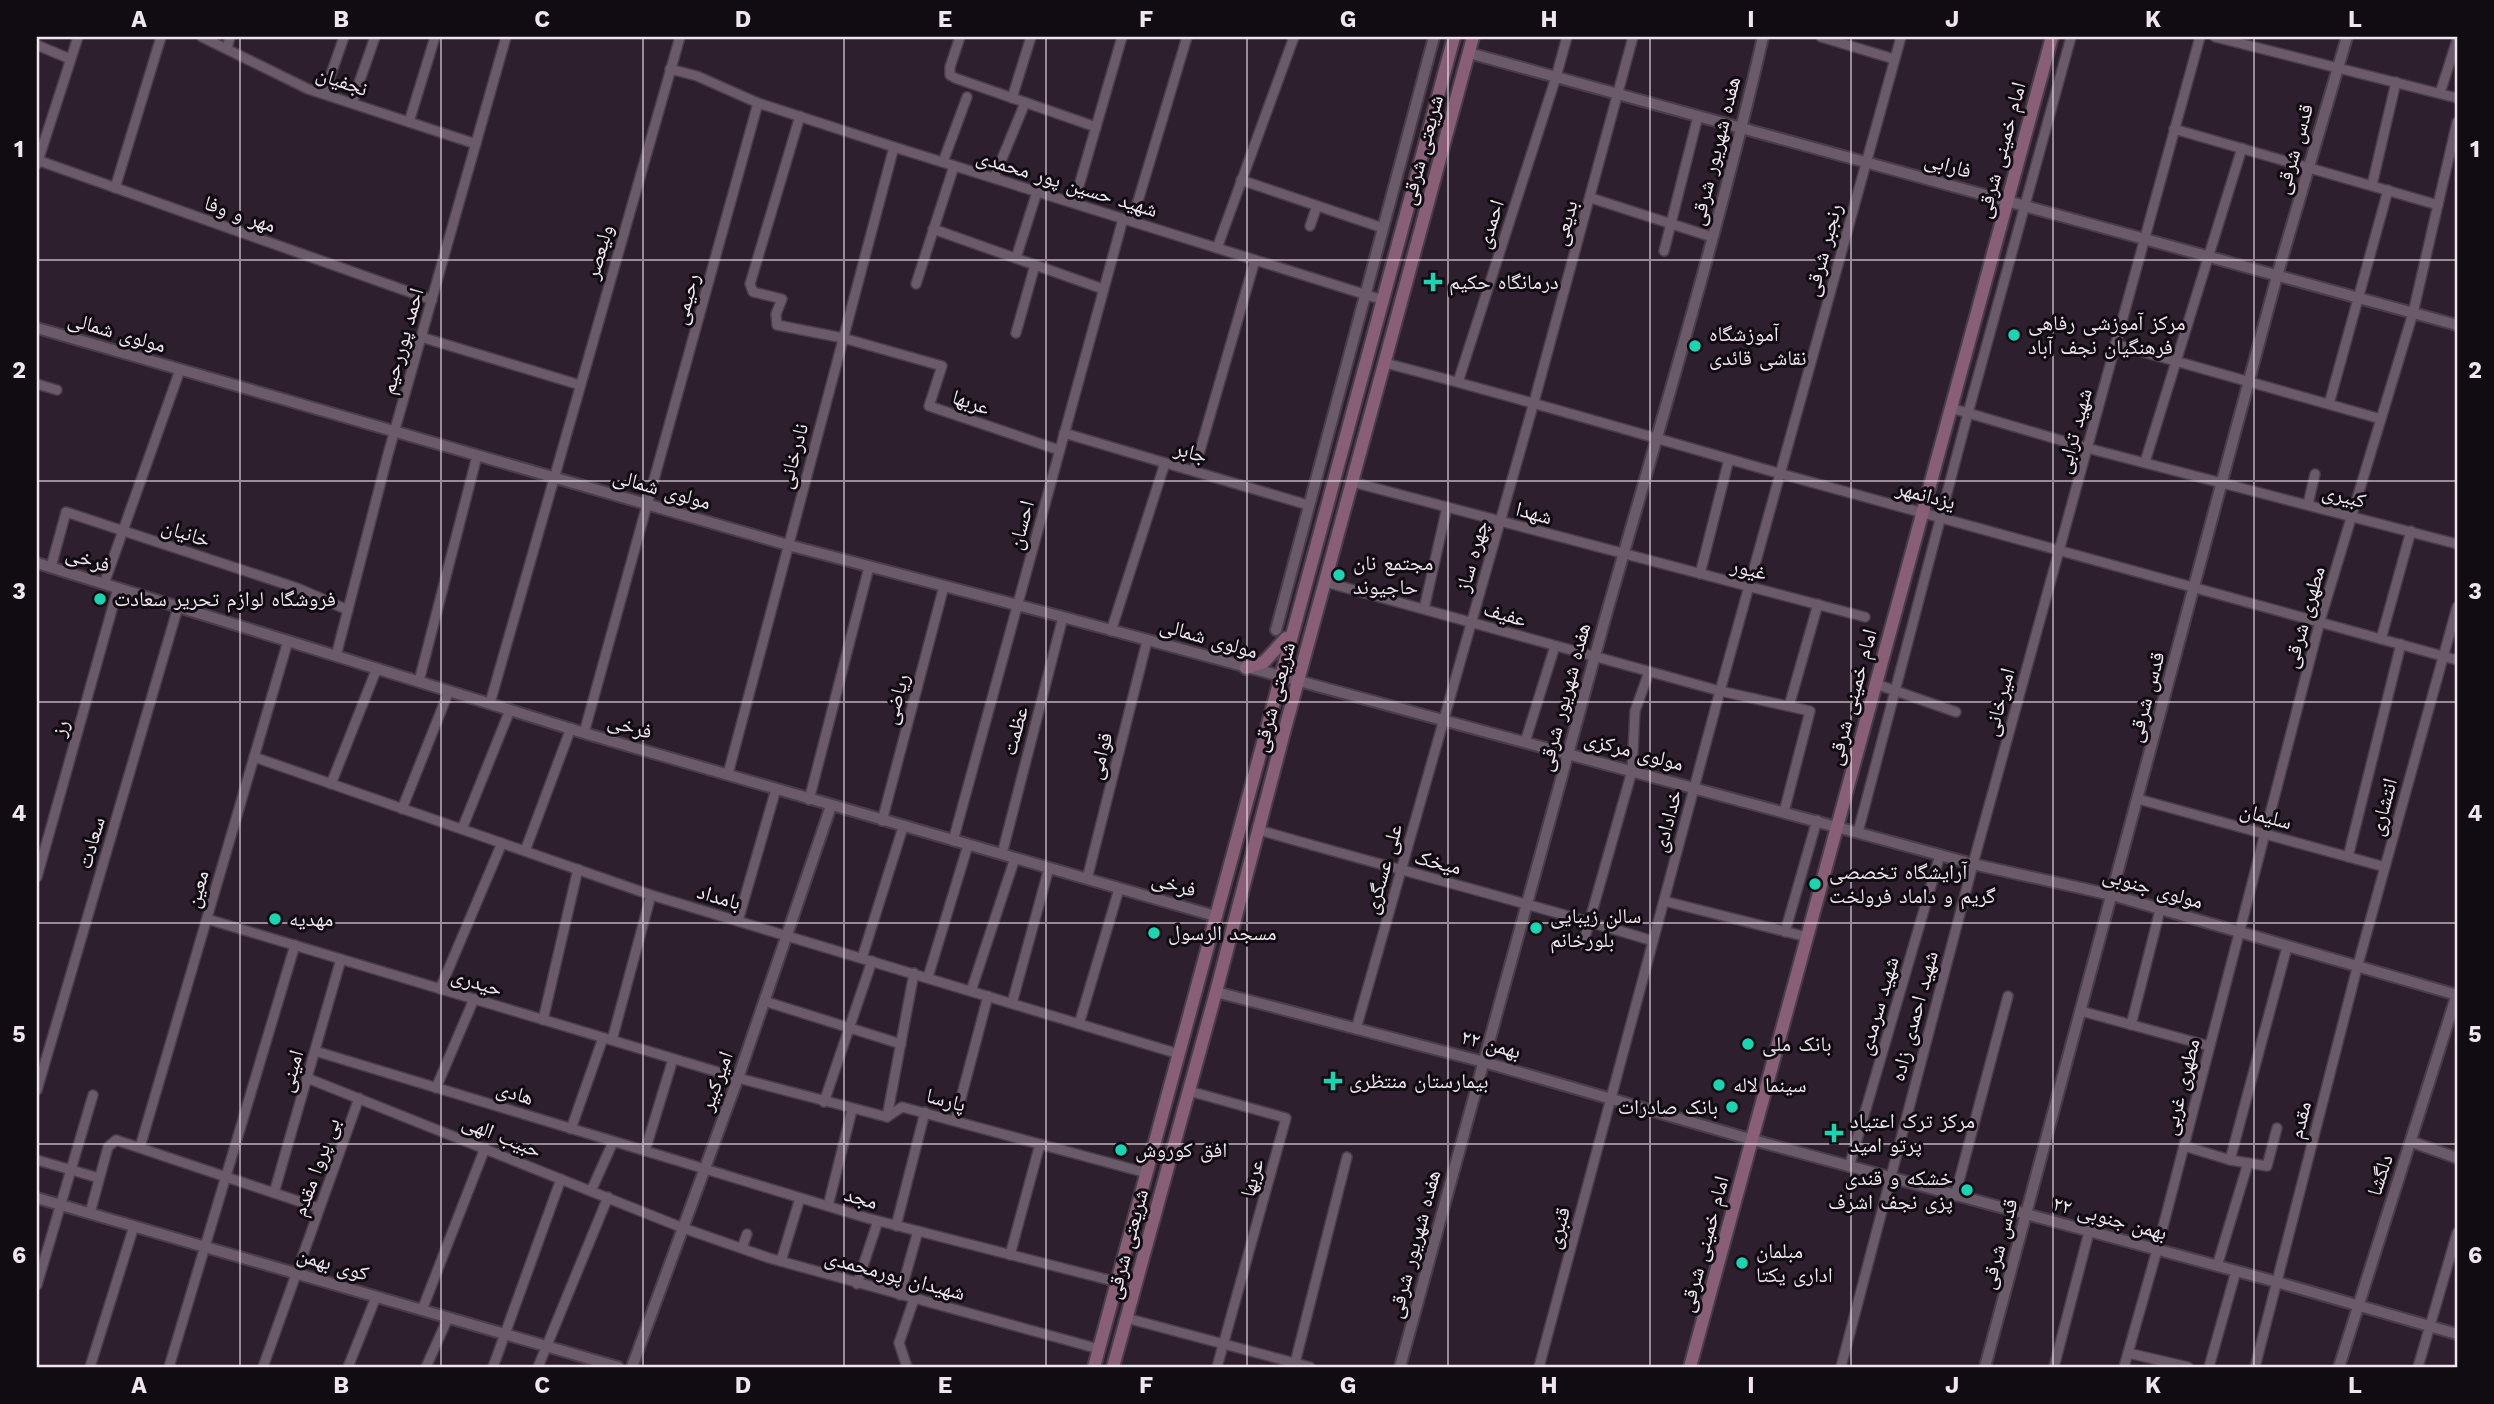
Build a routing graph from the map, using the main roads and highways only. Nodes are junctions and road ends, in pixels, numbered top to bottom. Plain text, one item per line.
1 (1454, 37) edge
2 (1474, 37) edge
3 (2052, 37) edge
4 (1298, 610) junction
5 (1317, 614) junction
6 (1292, 629) junction
7 (1246, 668) road end
8 (1256, 763) junction
9 (1275, 769) junction
10 (1094, 1367) edge
11 (1113, 1367) edge
12 (1690, 1367) edge

1 - 4 main road, شریعتی شرقی
2 - 5 main road, شریعتی شرقی
3 - 12 main road, امام خمینی شرقی
4 - 5 main road
4 - 6 main road, شریعتی شرقی
5 - 9 main road, شریعتی شرقی
6 - 7 main road
6 - 8 main road, شریعتی شرقی
8 - 9 main road
8 - 10 main road, شریعتی شرقی
9 - 11 main road, شریعتی شرقی

